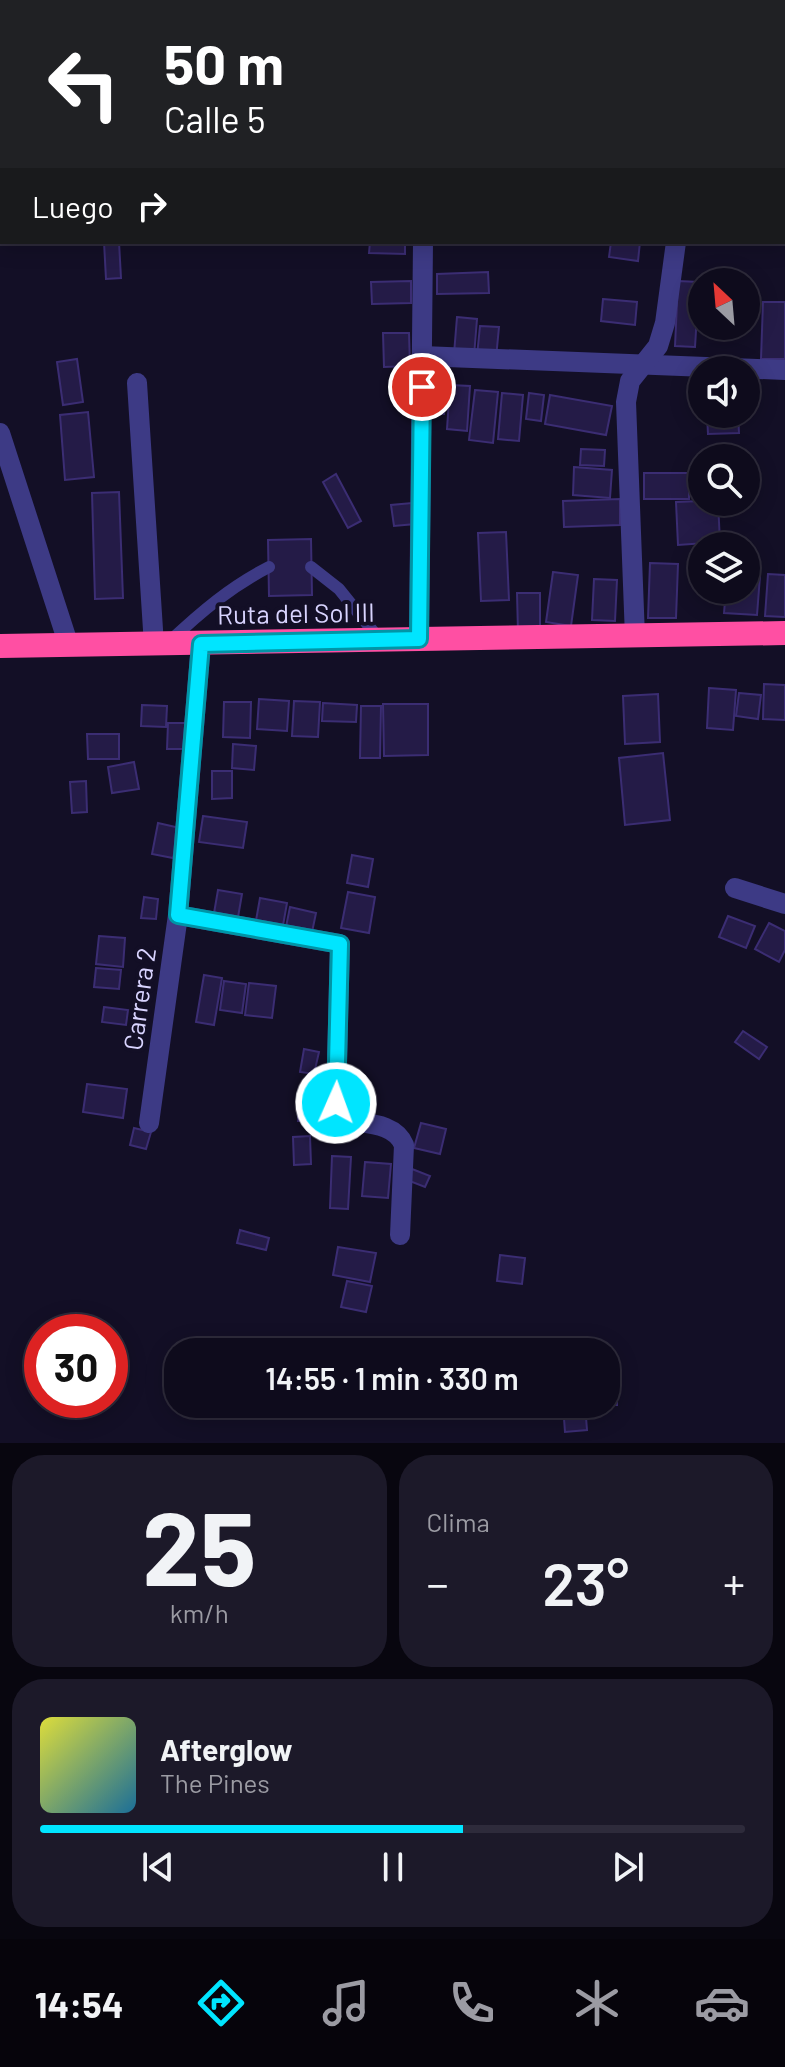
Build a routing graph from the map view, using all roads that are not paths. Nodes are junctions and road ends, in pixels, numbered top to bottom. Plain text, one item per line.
1 (423, 244) edge
2 (676, 244) edge
3 (422, 356) junction
4 (642, 364) junction
5 (785, 370) edge
6 (137, 383) dead end
7 (0, 433) edge
8 (269, 567) dead end
9 (311, 567) dead end
10 (785, 633) edge
11 (635, 637) junction
12 (419, 639) junction
13 (380, 640) junction
14 (160, 644) junction
15 (201, 644) junction
16 (0, 646) edge
17 (69, 646) junction
18 (735, 888) dead end
19 (785, 904) edge
20 (178, 915) junction
21 (149, 1123) dead end
22 (400, 1235) dead end

1 - 3 street
2 - 4 street
3 - 4 street
3 - 12 street
4 - 5 street
4 - 11 street
6 - 14 street
7 - 17 street
8 - 14 lane
9 - 13 lane
10 - 11 highway, Ruta del Sol III
11 - 12 highway, Ruta del Sol III
12 - 13 highway, Ruta del Sol III
13 - 15 highway, Ruta del Sol III
14 - 15 highway, Ruta del Sol III
14 - 17 highway, Ruta del Sol III
15 - 20 street, Carrera 2
16 - 17 highway, Ruta del Sol III
18 - 19 street
20 - 21 street, Carrera 2
20 - 22 street

